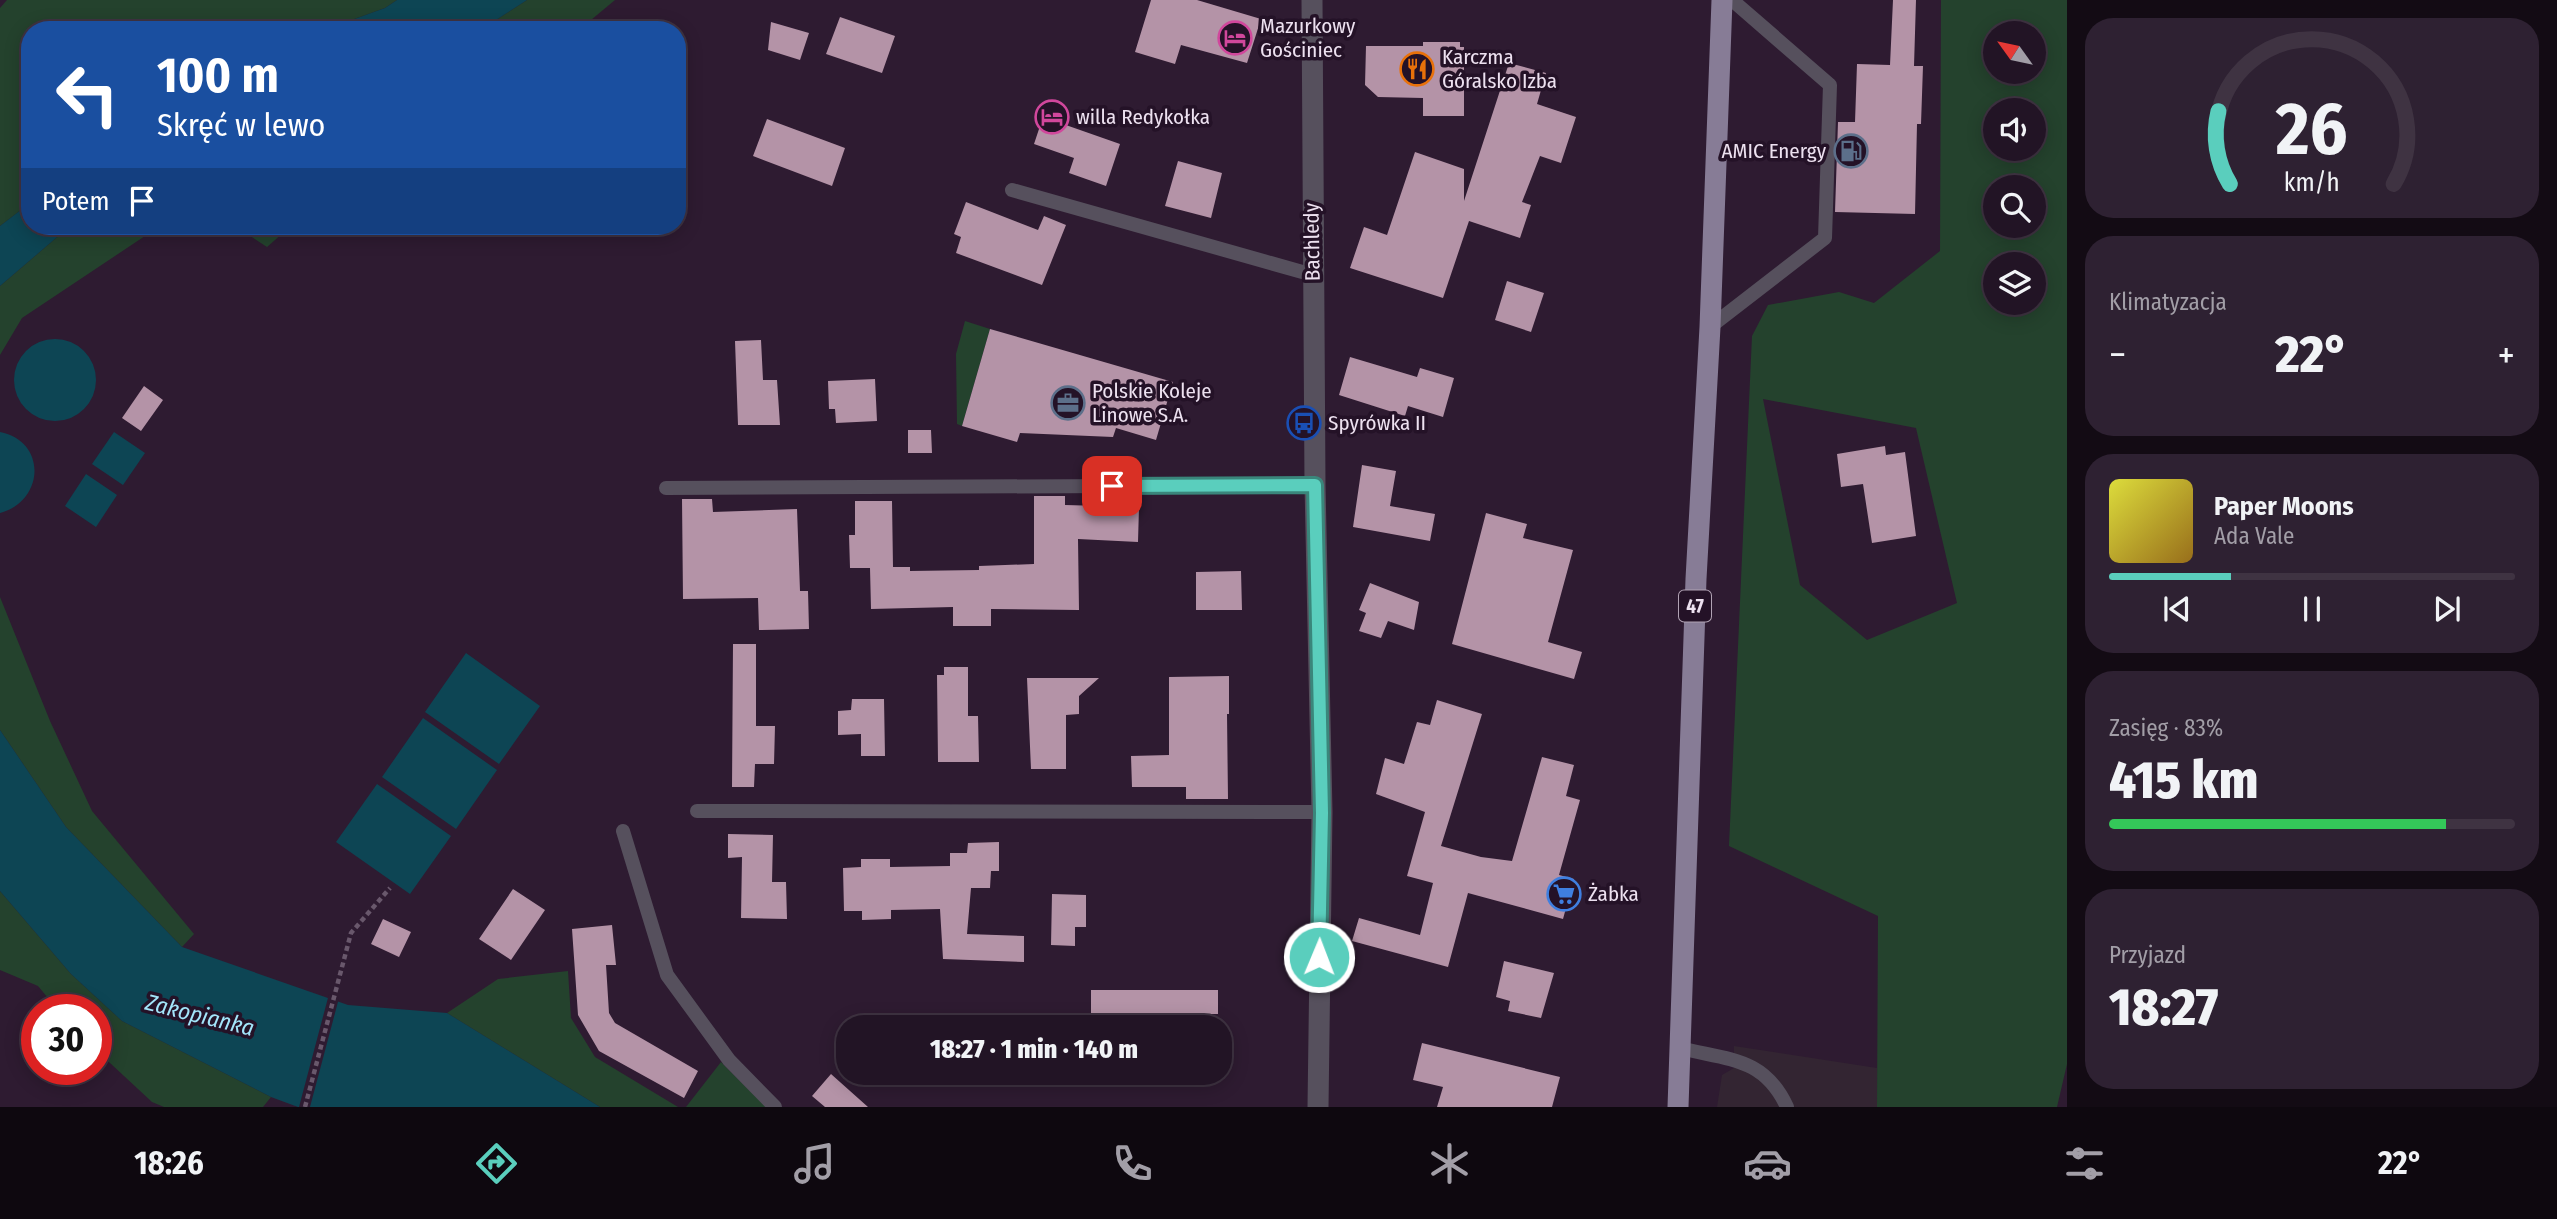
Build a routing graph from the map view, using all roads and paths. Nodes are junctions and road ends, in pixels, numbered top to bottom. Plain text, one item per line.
1 (1312, 0) edge
2 (1722, 0) edge
3 (1732, 0) edge
4 (1012, 190) dead end
5 (1313, 275) junction
6 (1710, 327) junction
7 (1315, 485) junction
8 (666, 488) dead end
9 (697, 811) dead end
10 (1322, 813) junction
11 (622, 831) dead end
12 (390, 888) dead end
13 (1680, 1048) junction
14 (305, 1107) edge
15 (775, 1107) edge
16 (1318, 1107) edge
17 (1678, 1107) edge
18 (1787, 1107) edge

1 - 5 street, Bachledy
2 - 6 main road, 47
3 - 6 lane
4 - 5 lane
5 - 7 street, Bachledy
6 - 13 main road, 47
7 - 8 lane
7 - 10 street, Bachledy
9 - 10 lane
10 - 16 street, Bachledy
11 - 15 lane
12 - 14 path
13 - 17 main road, 47
13 - 18 lane

